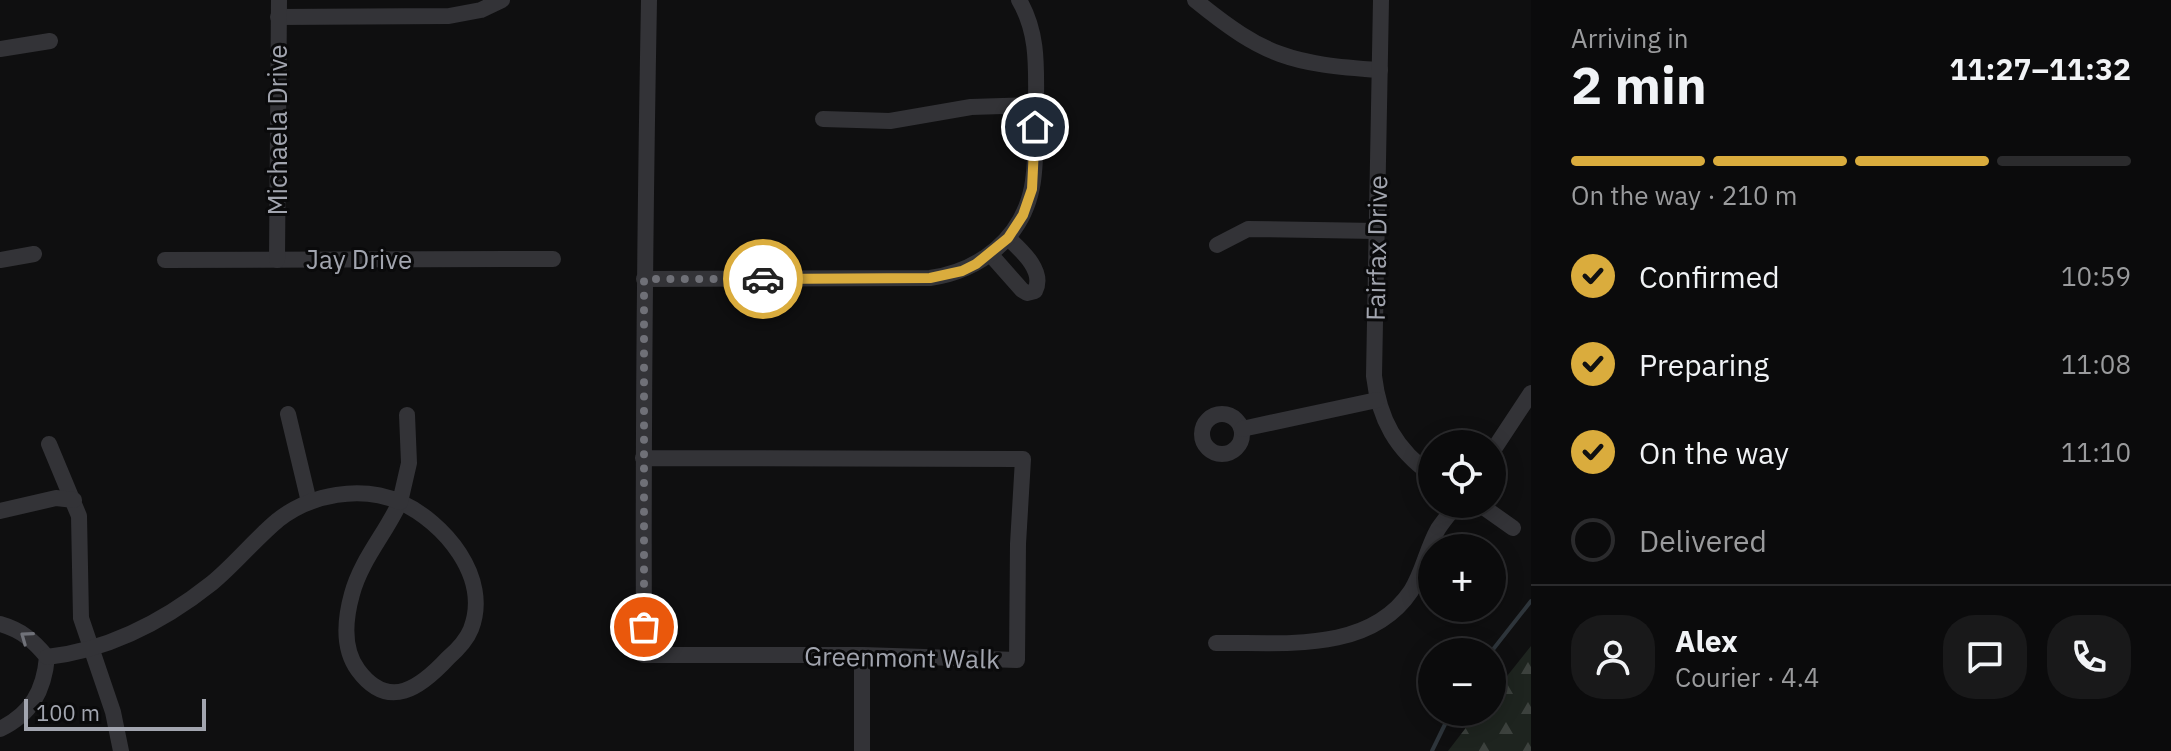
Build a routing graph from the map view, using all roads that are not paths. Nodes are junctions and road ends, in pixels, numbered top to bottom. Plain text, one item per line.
1 (502, 0) edge
2 (649, 0) edge
3 (1019, 0) edge
4 (1195, 0) edge
5 (1381, 0) edge
6 (278, 9) edge
7 (50, 41) dead end
8 (0, 49) edge
9 (1380, 70) junction
10 (1036, 105) junction
11 (823, 119) dead end
12 (1377, 231) junction
13 (1008, 238) junction
14 (1217, 245) dead end
15 (34, 254) dead end
16 (991, 255) junction
17 (553, 259) dead end
18 (0, 260) edge
19 (165, 260) dead end
20 (277, 260) junction
21 (644, 279) junction
22 (1531, 393) edge
23 (1377, 400) junction
24 (288, 414) dead end
25 (407, 415) dead end
26 (1242, 429) dead end
27 (1506, 431) edge
28 (49, 444) dead end
29 (643, 458) junction
30 (1418, 463) edge
31 (74, 500) junction
32 (309, 502) junction
33 (400, 502) junction
34 (0, 511) edge
35 (1447, 518) edge
36 (1499, 518) edge
37 (1513, 528) dead end
38 (0, 624) edge
39 (1216, 643) dead end
40 (92, 649) junction
41 (862, 655) junction
42 (47, 657) junction
43 (0, 729) edge
44 (121, 751) edge
45 (862, 751) edge

1 - 6 street
2 - 21 street, Greenmont Walk
3 - 10 street
4 - 9 street
5 - 9 street, Fairfax Drive
6 - 20 street, Michaela Drive
7 - 8 street
9 - 12 street, Fairfax Drive
10 - 11 street
10 - 13 street
12 - 14 street
12 - 23 street, Fairfax Drive
13 - 16 street
13 - 16 street
15 - 18 street
16 - 21 street
17 - 20 street, Jay Drive
19 - 20 street, Jay Drive
21 - 29 street, Greenmont Walk
22 - 27 street
23 - 26 street
23 - 30 street, Fairfax Drive
24 - 32 street
25 - 33 street
28 - 31 street
29 - 41 street, Greenmont Walk
29 - 41 street, Greenmont Walk
31 - 34 street
31 - 40 street
32 - 33 street
32 - 40 street
33 - 33 street
35 - 39 street
36 - 37 street
42 -> 38 street
40 - 42 street
40 - 44 street
41 - 45 street
42 - 43 street

